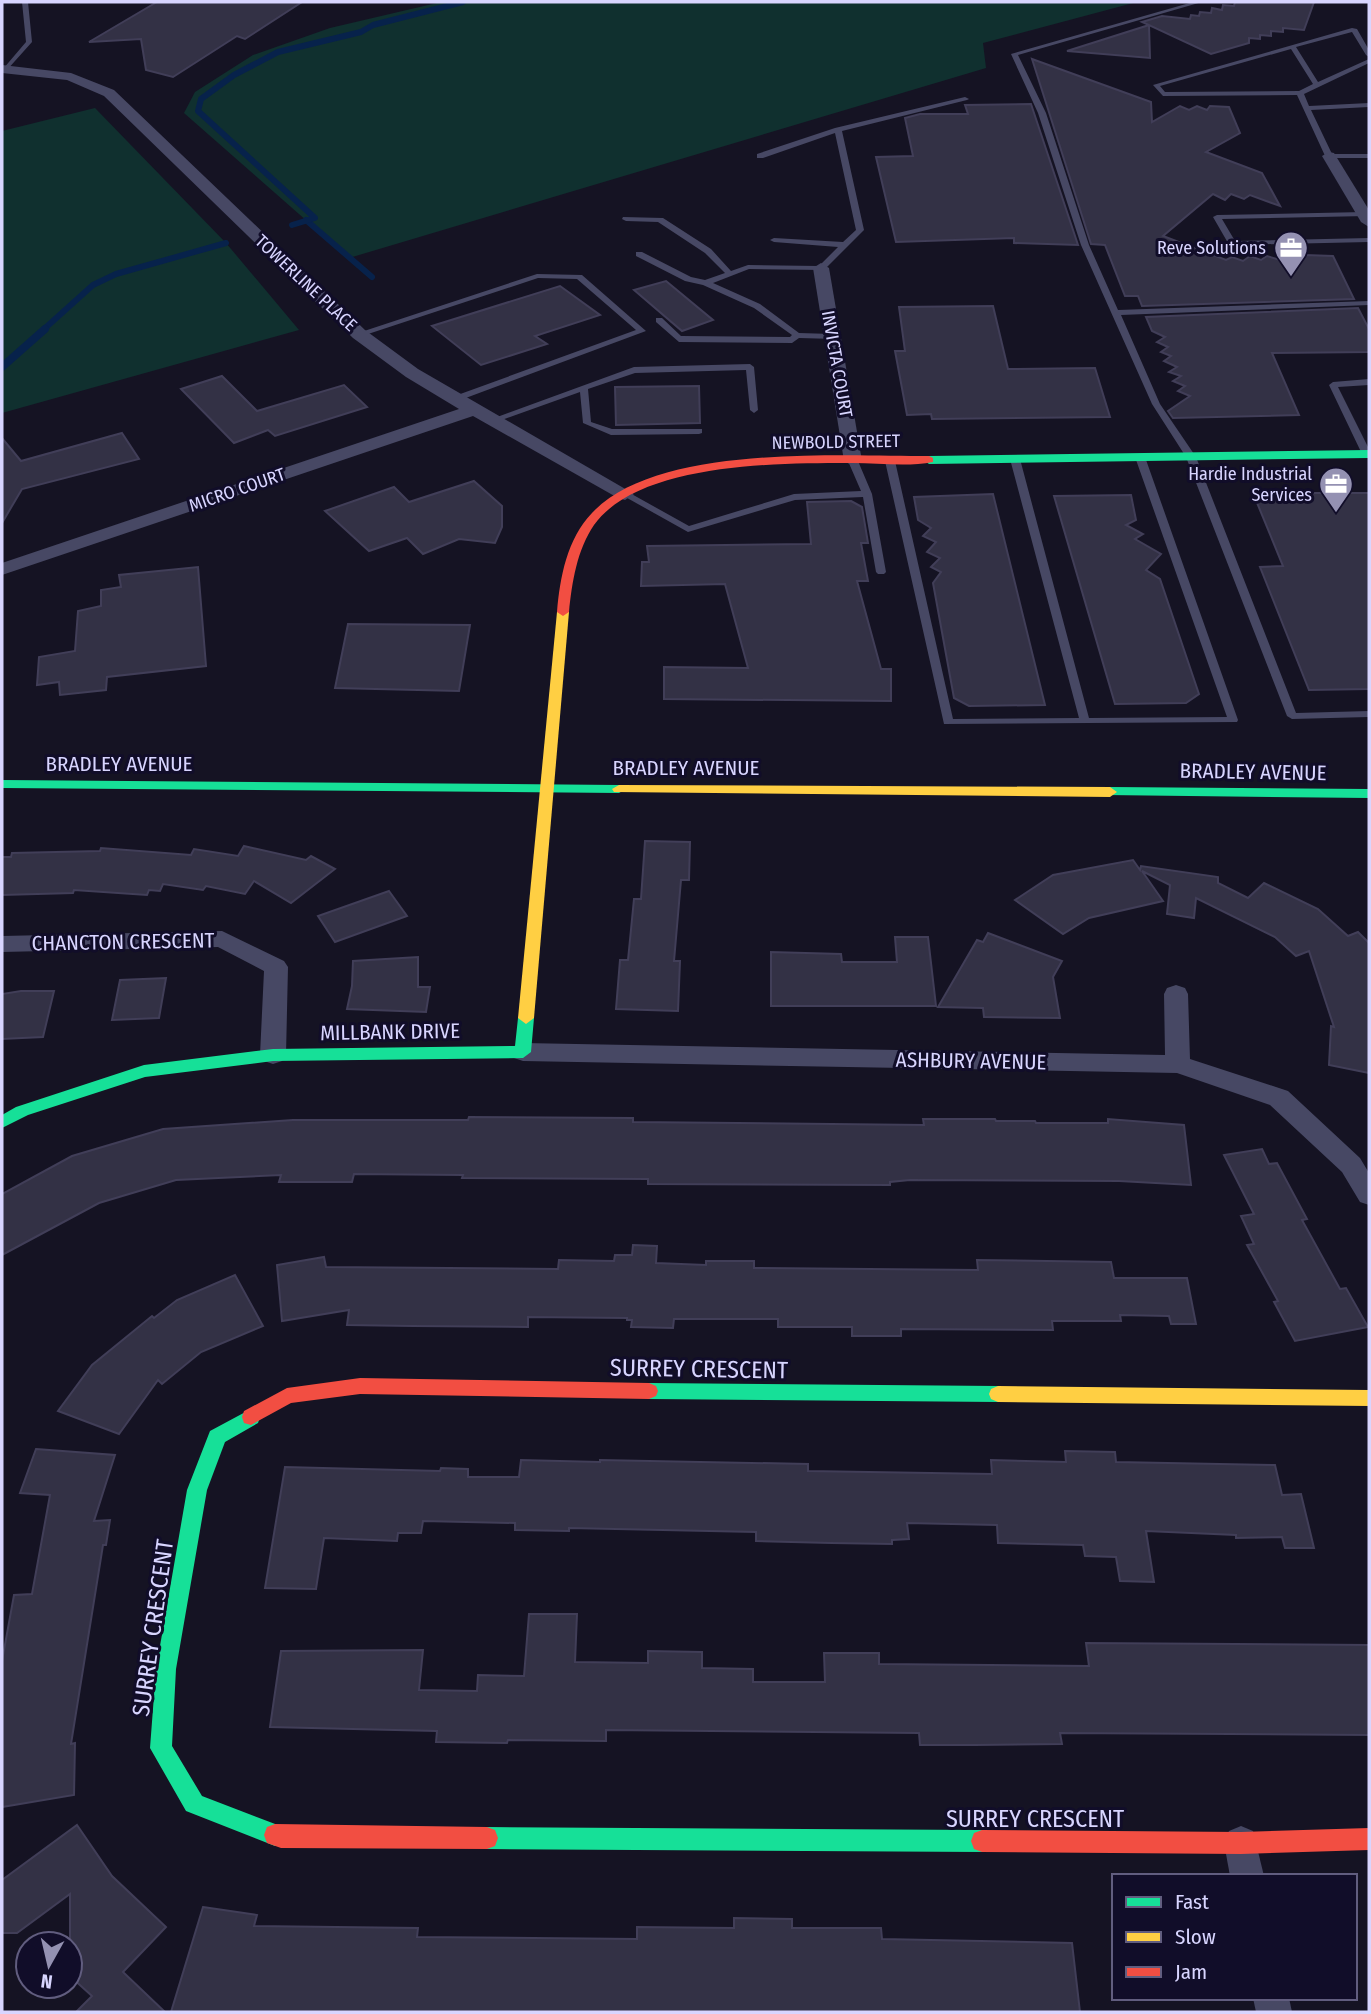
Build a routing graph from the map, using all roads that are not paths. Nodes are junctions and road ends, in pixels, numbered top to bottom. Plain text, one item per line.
1 (25, 2) edge
2 (1199, 2) edge
3 (1292, 46) junction
4 (1369, 55) edge
5 (1369, 61) edge
6 (9, 62) edge
7 (1317, 85) junction
8 (1300, 93) junction
9 (965, 99) dead end
10 (1369, 105) edge
11 (1307, 108) junction
12 (838, 130) junction
13 (760, 156) dead end
14 (1329, 156) junction
15 (1369, 156) edge
16 (1365, 212) edge
17 (626, 219) dead end
18 (774, 240) dead end
19 (1369, 240) edge
20 (845, 245) junction
21 (639, 254) dead end
22 (821, 268) junction
23 (730, 274) junction
24 (706, 282) junction
25 (1369, 303) edge
26 (1115, 313) junction
27 (659, 320) dead end
28 (359, 334) junction
29 (797, 335) junction
30 (832, 337) junction
31 (1369, 382) edge
32 (584, 388) junction
33 (455, 399) junction
34 (473, 410) junction
35 (754, 410) dead end
36 (493, 420) junction
37 (699, 431) dead end
38 (1368, 454) edge
39 (1140, 457) junction
40 (1191, 457) junction
41 (1015, 459) junction
42 (853, 461) junction
43 (890, 461) junction
44 (625, 494) junction
45 (867, 494) junction
46 (2, 569) edge
47 (881, 572) dead end
48 (1369, 714) edge
49 (1085, 721) junction
50 (2, 784) edge
51 (548, 788) junction
52 (1369, 794) edge
53 (2, 944) edge
54 (1176, 994) dead end
55 (523, 1052) junction
56 (273, 1055) junction
57 (1178, 1064) junction
58 (2, 1122) edge
59 (1369, 1195) edge
60 (1369, 1398) edge
61 (1369, 1839) edge
62 (1241, 1843) junction
63 (1247, 1874) edge

1 - 6 lane
2 - 26 lane
3 - 4 lane
3 - 7 lane
3 - 8 lane
5 - 7 lane
6 - 28 street, TOWERLINE PLACE
7 - 8 lane
8 - 11 lane
9 - 12 lane
10 - 11 lane
11 - 14 lane
12 - 13 lane
12 - 20 lane
14 - 15 lane
14 - 16 street
16 - 19 lane
17 - 23 lane
18 - 20 lane
20 - 22 lane
21 - 24 lane
22 - 23 lane
22 - 30 street, INVICTA COURT
23 - 24 lane
24 - 29 lane
25 - 26 lane
26 - 40 lane
27 - 29 lane
28 - 33 street, TOWERLINE PLACE
28 - 33 lane
29 - 30 lane
30 - 42 street, INVICTA COURT
31 - 38 lane
32 - 35 lane
32 - 36 lane
32 - 37 lane
33 - 34 street, TOWERLINE PLACE
34 - 36 street, TOWERLINE PLACE
34 - 46 street, MICRO COURT
36 - 44 street, TOWERLINE PLACE
38 - 40 street, NEWBOLD STREET
39 - 40 street, NEWBOLD STREET
39 - 41 street, NEWBOLD STREET
39 - 49 lane
40 - 48 lane
41 - 43 street, NEWBOLD STREET
41 - 49 lane
42 - 43 street, NEWBOLD STREET
42 - 44 street, NEWBOLD STREET
42 - 45 lane
43 - 49 lane
44 - 45 lane
44 - 51 street, NEWBOLD STREET
45 - 47 lane
50 - 51 street, BRADLEY AVENUE
51 - 52 street, BRADLEY AVENUE
51 - 55 street
53 - 56 street, CHANCTON CRESCENT
54 - 57 street
55 - 56 street, MILLBANK DRIVE
55 - 57 street, ASHBURY AVENUE
56 - 58 street, MILLBANK DRIVE
57 - 59 street, ASHBURY AVENUE
60 - 62 street, SURREY CRESCENT
61 - 62 street, SURREY CRESCENT
62 - 63 street

